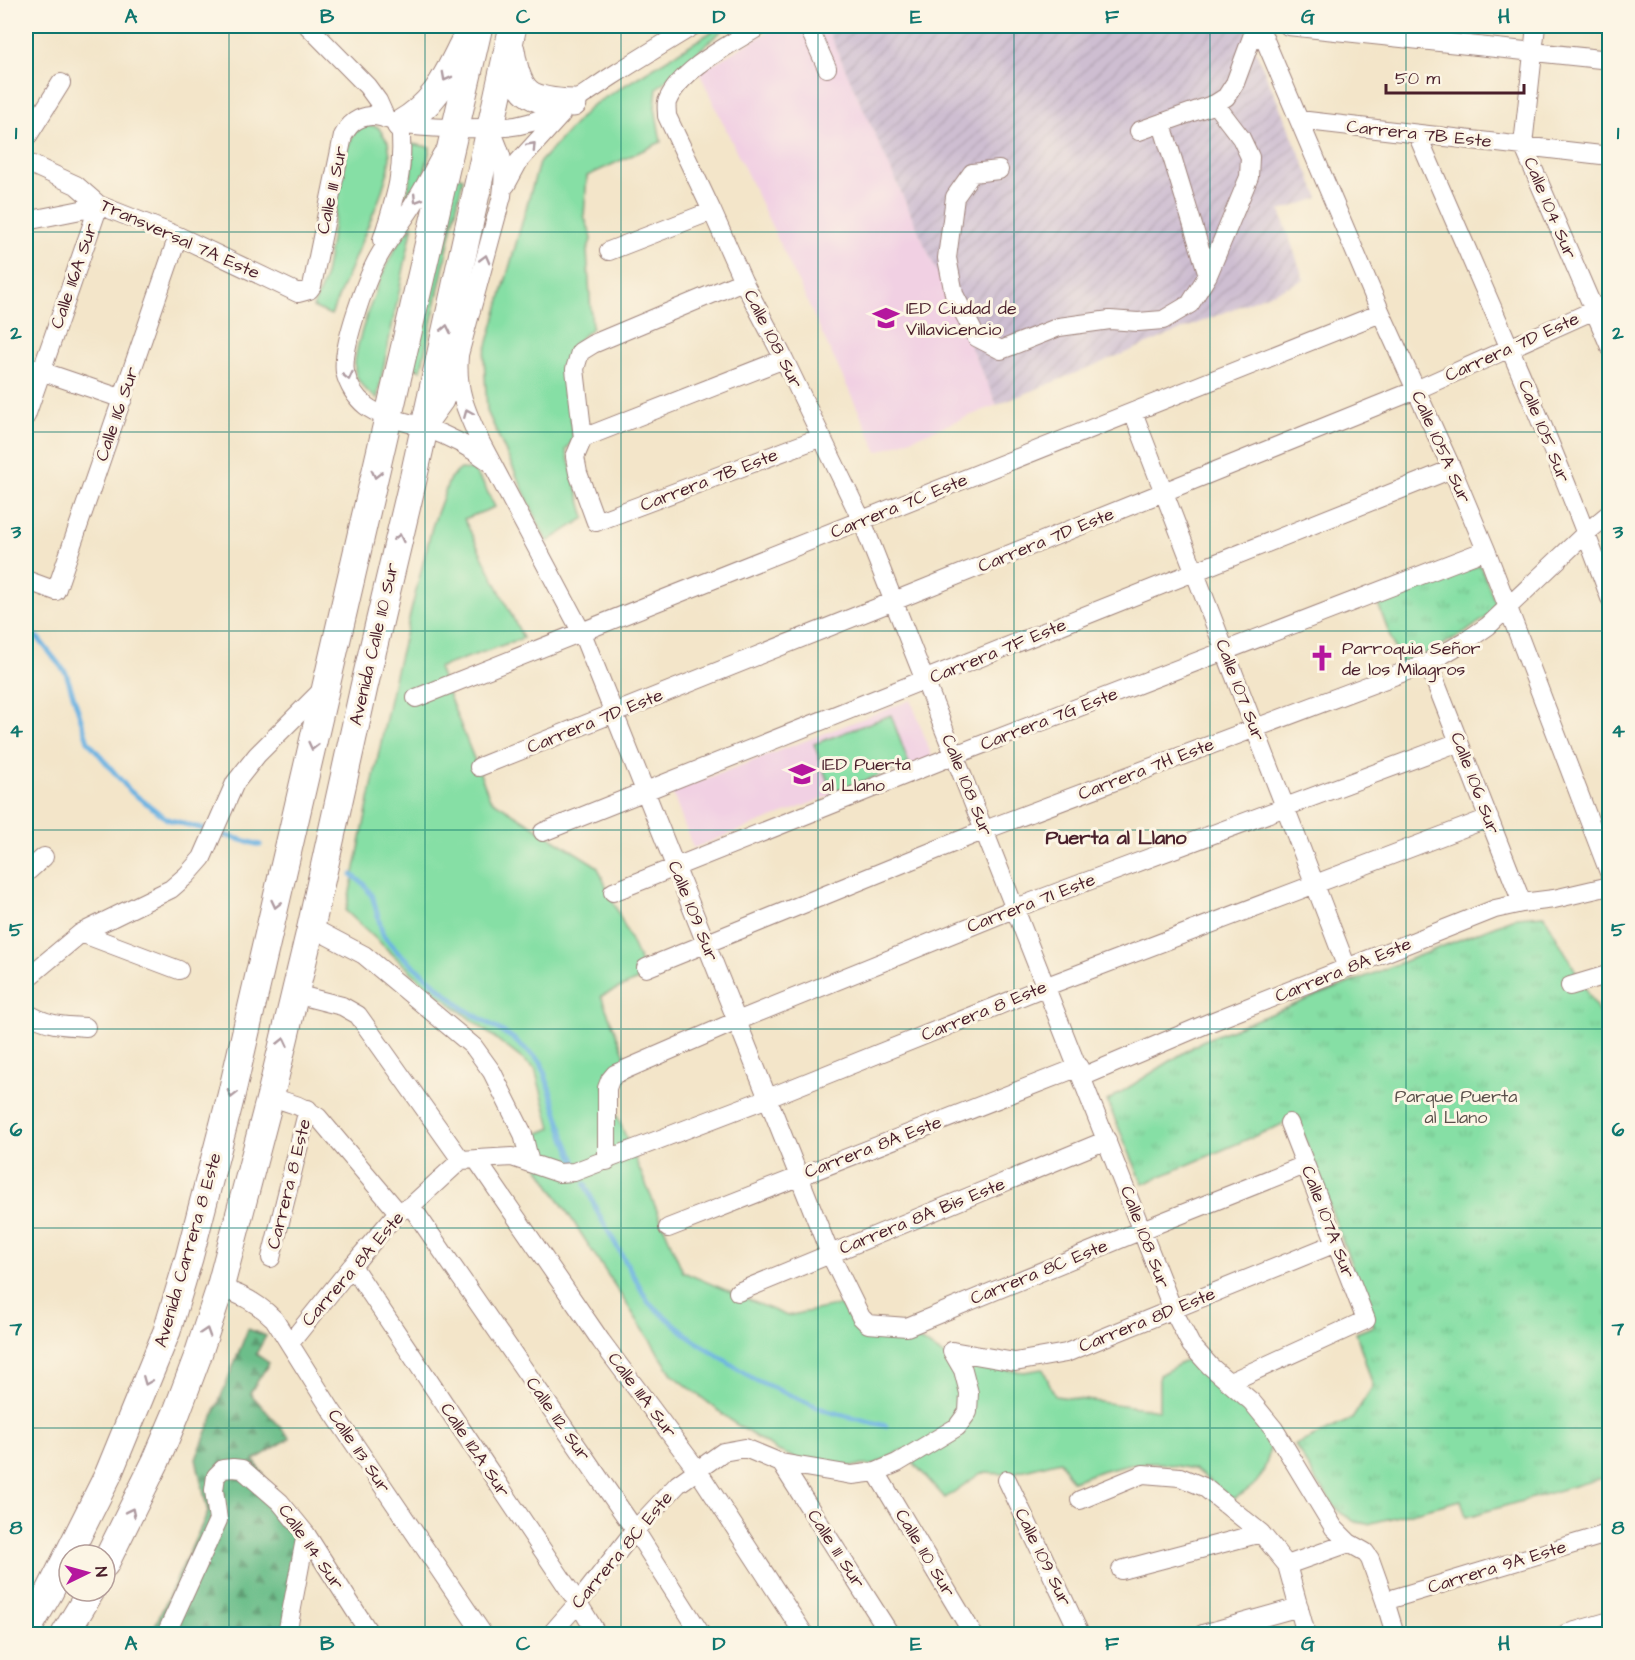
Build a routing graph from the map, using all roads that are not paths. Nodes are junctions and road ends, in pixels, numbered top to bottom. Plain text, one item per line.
1 (308, 26) edge
2 (473, 26) edge
3 (479, 26) edge
4 (693, 26) edge
5 (760, 26) edge
6 (808, 26) edge
7 (1257, 26) edge
8 (1288, 26) edge
9 (1536, 26) edge
10 (511, 34) edge
11 (1533, 51) junction
12 (1610, 60) edge
13 (827, 68) dead end
14 (61, 83) dead end
15 (573, 103) junction
16 (1215, 104) junction
17 (1299, 120) junction
18 (393, 121) junction
19 (1162, 124) junction
20 (490, 128) junction
21 (455, 129) junction
22 (1139, 131) dead end
23 (1417, 134) junction
24 (26, 140) edge
25 (1523, 145) junction
26 (1610, 156) edge
27 (26, 162) edge
28 (999, 170) dead end
29 (502, 196) junction
30 (99, 205) junction
31 (712, 211) junction
32 (26, 221) edge
33 (178, 236) junction
34 (609, 251) dead end
35 (374, 266) junction
36 (1208, 275) junction
37 (743, 281) junction
38 (306, 292) joint
39 (1601, 306) edge
40 (1381, 314) junction
41 (1610, 347) edge
42 (1509, 348) junction
43 (459, 356) junction
44 (784, 359) junction
45 (33, 369) edge
46 (1416, 390) junction
47 (123, 399) junction
48 (1133, 412) junction
49 (26, 416) edge
50 (389, 417) junction
51 (424, 427) junction
52 (822, 437) junction
53 (583, 438) junction
54 (494, 466) junction
55 (1452, 469) junction
56 (1164, 492) junction
57 (1610, 513) edge
58 (862, 521) junction
59 (1586, 532) junction
60 (1486, 550) junction
61 (1195, 572) junction
62 (26, 580) edge
63 (1610, 598) edge
64 (894, 601) junction
65 (1509, 607) junction
66 (582, 633) junction
67 (1225, 651) junction
68 (1428, 663) junction
69 (925, 680) junction
70 (327, 686) junction
71 (416, 698) dead end
72 (614, 713) junction
73 (1255, 728) junction
74 (1459, 742) junction
75 (955, 755) junction
76 (479, 767) dead end
77 (645, 791) junction
78 (1286, 807) junction
79 (1489, 818) junction
80 (985, 830) junction
81 (543, 832) dead end
82 (289, 847) joint
83 (44, 857) dead end
84 (675, 867) junction
85 (26, 873) edge
86 (1610, 875) edge
87 (1315, 884) junction
88 (1610, 886) edge
89 (613, 892) dead end
90 (1522, 903) junction
91 (1016, 908) junction
92 (311, 927) junction
93 (81, 933) junction
94 (706, 944) junction
95 (646, 968) dead end
96 (1347, 968) junction
97 (179, 970) dead end
98 (1610, 974) edge
99 (26, 979) edge
100 (1047, 986) junction
101 (1570, 986) dead end
102 (295, 994) junction
103 (26, 1012) edge
104 (737, 1021) junction
105 (86, 1027) dead end
106 (1080, 1072) junction
107 (270, 1098) junction
108 (768, 1098) junction
109 (308, 1109) junction
110 (1289, 1123) dead end
111 (1107, 1140) junction
112 (469, 1159) junction
113 (607, 1161) junction
114 (530, 1163) junction
115 (1305, 1165) junction
116 (799, 1176) junction
117 (405, 1209) junction
118 (668, 1228) dead end
119 (1142, 1230) junction
120 (1336, 1243) junction
121 (830, 1254) junction
122 (271, 1258) dead end
123 (352, 1266) junction
124 (220, 1288) junction
125 (738, 1292) dead end
126 (1173, 1310) junction
127 (907, 1327) joint
128 (290, 1343) junction
129 (1230, 1382) junction
130 (781, 1463) junction
131 (698, 1471) junction
132 (876, 1472) junction
133 (1006, 1480) dead end
134 (1080, 1500) dead end
135 (635, 1530) junction
136 (1261, 1533) junction
137 (1610, 1533) edge
138 (306, 1534) junction
139 (115, 1543) edge
140 (1349, 1543) junction
141 (1287, 1565) junction
142 (1121, 1570) dead end
143 (1385, 1601) junction
144 (84, 1603) edge
145 (578, 1603) junction
146 (1299, 1607) junction
147 (1610, 1621) edge
148 (26, 1632) edge
149 (65, 1635) edge
150 (166, 1635) edge
151 (287, 1635) edge
152 (370, 1635) edge
153 (483, 1635) edge
154 (551, 1635) edge
155 (597, 1635) edge
156 (701, 1635) edge
157 (804, 1635) edge
158 (890, 1635) edge
159 (973, 1635) edge
160 (1080, 1635) edge
161 (1203, 1635) edge
162 (1306, 1635) edge
163 (1395, 1635) edge
164 (1565, 1635) edge

1 - 18 street
2 -> 18 highway
3 - 21 highway, Avenida Calle 110 Sur
4 - 15 street
5 - 31 street, Calle 108 Sur
6 - 13 street
7 - 16 street
7 - 17 street, Calle 105A Sur
8 - 11 street
9 - 11 street, Calle 104 Sur
10 - 15 highway
10 - 20 highway, Avenida Calle 110 Sur
11 - 12 street
11 - 25 street, Calle 104 Sur
14 - 24 street
15 - 20 street
29 -> 15 street
16 - 19 street
16 - 36 street
17 - 23 street, Carrera 7B Este
17 - 40 street, Calle 105A Sur
18 - 21 street
18 - 35 street
18 - 38 street, Calle 111 Sur
19 - 22 street
19 - 36 street
20 - 21 street
20 - 29 street, Avenida Calle 110 Sur
51 -> 20 highway, Avenida Calle 110 Sur
21 -> 35 street, Avenida Calle 110 Sur
21 - 50 highway, Avenida Calle 110 Sur
23 - 25 street, Carrera 7B Este
23 - 42 street, Calle 105 Sur
25 - 26 street, Carrera 7B Este
25 - 39 street, Calle 104 Sur
27 - 30 street, Transversal 7A Este
28 - 36 street
43 -> 29 street, Avenida Calle 110 Sur
30 - 32 street
30 - 33 street, Transversal 7A Este
30 - 45 street, Calle 116A Sur
31 - 34 street
31 - 37 street, Calle 108 Sur
33 - 38 street, Transversal 7A Este
33 - 47 street, Calle 116 Sur
35 -> 50 street, Avenida Calle 110 Sur
37 - 44 street, Calle 108 Sur
37 - 53 street
39 - 41 street, Calle 104 Sur
39 - 42 street, Carrera 7D Este
40 - 46 street, Calle 105A Sur
40 - 48 street, Carrera 7C Este
42 - 46 street, Carrera 7D Este
42 - 59 street, Calle 105 Sur
43 - 51 street, Avenida Calle 110 Sur
54 -> 43 street, Calle 109 Sur
44 - 52 street, Calle 108 Sur
44 - 53 street
45 - 47 street
45 - 49 street, Calle 116A Sur
46 - 55 street, Calle 105A Sur
46 - 56 street, Carrera 7D Este
47 - 62 street, Calle 116 Sur
48 - 56 street, Calle 107 Sur
48 - 58 street, Carrera 7C Este
50 - 51 street, Calle 109 Sur
50 -> 70 highway, Avenida Calle 110 Sur
51 - 54 street, Calle 109 Sur
92 -> 51 highway, Avenida Calle 110 Sur
52 - 53 street, Carrera 7B Este
52 - 58 street, Calle 108 Sur
54 - 66 street, Calle 109 Sur
55 - 60 street, Calle 105A Sur
55 - 61 street, Carrera 7F Este
56 - 61 street, Calle 107 Sur
56 - 64 street, Carrera 7D Este
57 - 59 street, Carrera 7H Este
58 - 64 street, Calle 108 Sur
58 - 66 street, Carrera 7C Este
59 - 63 street, Calle 105 Sur
59 - 65 street, Carrera 7H Este
60 - 65 street, Calle 105A Sur
60 - 67 street, Carrera 7G Este
61 - 67 street, Calle 107 Sur
61 - 69 street, Carrera 7F Este
64 - 69 street, Calle 108 Sur
64 - 72 street, Carrera 7D Este
65 - 68 street, Carrera 7H Este
65 - 86 street, Calle 105A Sur
66 - 71 street, Carrera 7C Este
66 - 72 street, Calle 109 Sur
67 - 73 street, Calle 107 Sur
67 - 75 street, Carrera 7G Este
68 - 73 street, Carrera 7H Este
68 - 74 street, Calle 106 Sur
69 - 75 street, Calle 108 Sur
69 - 77 street, Carrera 7F Este
70 -> 82 highway, Avenida Calle 110 Sur
70 - 93 street
72 - 76 street, Carrera 7D Este
72 - 77 street, Calle 109 Sur
73 - 78 street, Calle 107 Sur
73 - 80 street, Carrera 7H Este
74 - 78 street, Carrera 7I Este
74 - 79 street, Calle 106 Sur
75 - 80 street, Calle 108 Sur
75 - 84 street, Carrera 7G Este
77 - 81 street, Carrera 7F Este
77 - 84 street, Calle 109 Sur
78 - 87 street, Calle 107 Sur
78 - 91 street, Carrera 7I Este
79 - 87 street, Carrera 8 Este
79 - 90 street, Calle 106 Sur
80 - 91 street, Calle 108 Sur
80 - 94 street, Carrera 7H Este
82 -> 148 highway, Avenida Carrera 8 Este
83 - 85 street
84 - 89 street, Carrera 7G Este
84 - 94 street, Calle 109 Sur
87 - 96 street, Calle 107 Sur
87 - 100 street, Carrera 8 Este
88 - 90 street, Carrera 8A Este
90 - 96 street, Carrera 8A Este
91 - 100 street, Calle 108 Sur
91 - 104 street, Carrera 7I Este
92 - 102 highway
92 - 114 street
93 - 97 street
93 - 99 street
94 - 95 street, Carrera 7H Este
94 - 104 street, Calle 109 Sur
96 - 106 street, Carrera 8A Este
98 - 101 street
100 - 106 street, Calle 108 Sur
100 - 108 street, Carrera 8 Este
107 -> 102 highway
102 - 112 street, Calle 111A Sur
103 - 105 street
104 - 108 street, Calle 109 Sur
104 - 113 street, Carrera 7I Este
106 - 111 street, Calle 108 Sur
106 - 116 street, Carrera 8A Este
107 - 109 street, Calle 112 Sur
107 - 124 highway
108 - 113 street, Carrera 8 Este
108 - 116 street, Calle 109 Sur
109 - 117 street, Calle 112 Sur
109 - 122 street, Carrera 8 Este
110 - 115 street, Calle 107A Sur
111 - 119 street, Calle 108 Sur
111 - 121 street, Carrera 8A Bis Este
112 - 114 street, Carrera 8 Este
112 - 117 street, Carrera 8A Este
112 - 131 street, Calle 111A Sur
113 - 114 street, Carrera 8 Este
115 - 119 street, Carrera 8C Este
115 - 120 street, Calle 107A Sur
116 - 118 street, Carrera 8A Este
116 - 121 street, Calle 109 Sur
117 - 123 street, Carrera 8A Este
117 - 135 street, Calle 112 Sur
119 - 126 street, Calle 108 Sur
119 - 127 street, Carrera 8C Este
120 - 126 street, Carrera 8D Este
120 - 129 street, Calle 107A Sur
121 - 125 street, Carrera 8A Bis Este
121 - 127 street, Calle 109 Sur
123 - 128 street, Carrera 8A Este
123 - 145 street, Calle 112A Sur
124 - 128 street, Calle 113 Sur
139 -> 124 highway
126 - 129 street, Calle 108 Sur
126 - 132 street, Carrera 8D Este
128 - 153 street, Calle 113 Sur
129 - 140 street, Calle 108 Sur
130 - 131 street, Carrera 8C Este
130 - 132 street, Carrera 8C Este
130 - 158 street, Calle 111 Sur
131 - 135 street, Carrera 8C Este
131 - 157 street, Calle 111A Sur
132 - 159 street, Calle 110 Sur
133 - 160 street, Calle 109 Sur
134 - 136 street
135 - 145 street, Carrera 8C Este
135 - 156 street, Calle 112 Sur
136 - 141 street
136 - 142 street
137 - 143 street, Carrera 9A Este
138 - 150 street, Calle 114 Sur
138 - 151 street
138 - 152 street, Calle 114 Sur
140 - 141 street
140 - 143 street, Calle 108 Sur
141 - 146 street
143 - 163 street, Calle 108 Sur
144 - 149 highway
145 - 154 street, Carrera 8C Este
145 - 155 street, Calle 112A Sur
146 - 161 street
146 - 162 street
147 - 164 street

